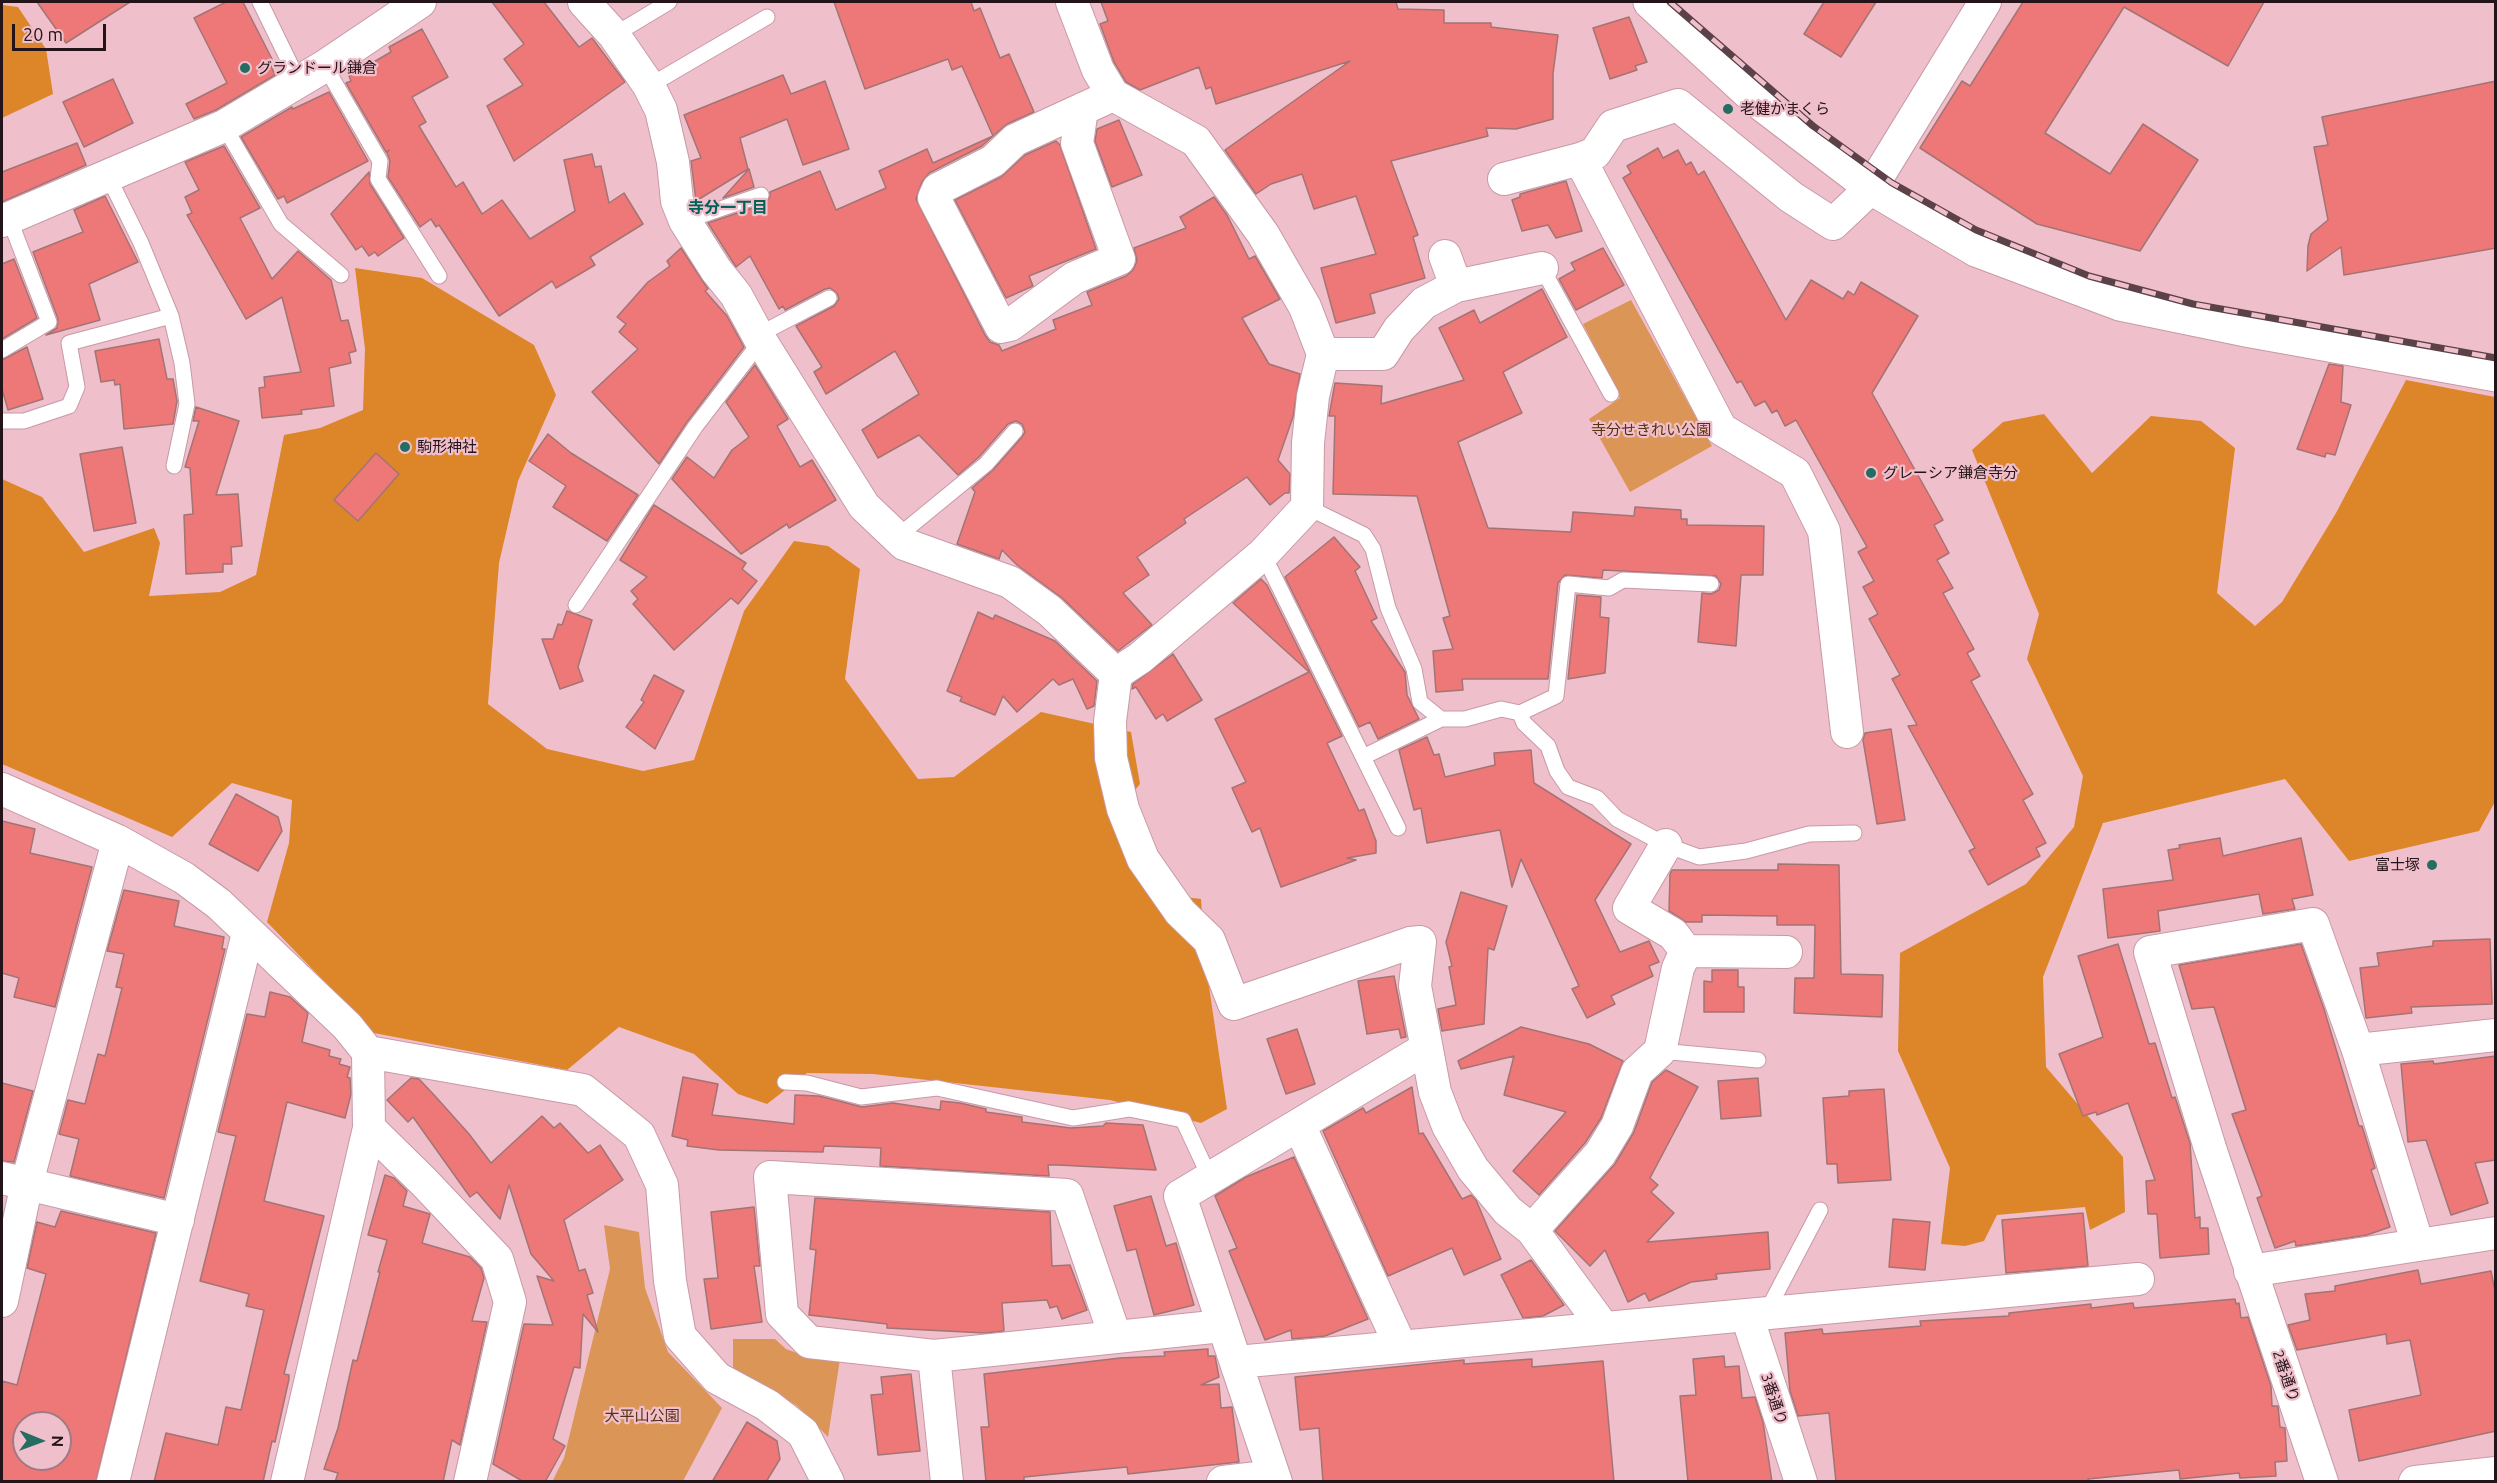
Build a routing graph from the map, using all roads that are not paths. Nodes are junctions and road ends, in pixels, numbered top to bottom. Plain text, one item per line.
1 (260, 2) edge
2 (420, 2) edge
3 (584, 2) edge
4 (669, 2) edge
5 (1072, 2) edge
6 (1650, 2) edge
7 (1985, 2) edge
8 (767, 17) dead end
9 (614, 35) junction
10 (326, 66) junction
11 (299, 82) junction
12 (649, 86) junction
13 (1113, 94) junction
14 (1082, 109) junction
15 (224, 126) junction
16 (1580, 159) junction
17 (108, 176) junction
18 (1504, 179) dead end
19 (1871, 188) junction
20 (761, 195) dead end
21 (5, 220) edge
22 (685, 221) junction
23 (1444, 256) dead end
24 (1542, 268) joint
25 (341, 275) dead end
26 (439, 276) dead end
27 (1456, 286) junction
28 (829, 297) dead end
29 (171, 316) junction
30 (759, 338) junction
31 (2, 350) edge
32 (1323, 354) junction
33 (2496, 375) edge
34 (1611, 394) dead end
35 (2, 422) edge
36 (1015, 431) dead end
37 (174, 466) dead end
38 (1308, 507) junction
39 (897, 537) junction
40 (1263, 554) junction
41 (1711, 584) dead end
42 (576, 605) dead end
43 (1116, 674) junction
44 (1520, 713) junction
45 (1441, 719) junction
46 (1847, 732) dead end
47 (1363, 757) junction
48 (2, 789) edge
49 (1398, 828) dead end
50 (1854, 833) dead end
51 (118, 841) junction
52 (1666, 845) junction
53 (248, 933) junction
54 (1686, 951) junction
55 (1786, 952) dead end
56 (2496, 1035) edge
57 (1425, 1050) junction
58 (2358, 1050) junction
59 (1660, 1051) junction
60 (368, 1052) junction
61 (1758, 1060) dead end
62 (785, 1082) dead end
63 (1300, 1127) junction
64 (369, 1128) junction
65 (1210, 1178) junction
66 (14, 1180) edge
67 (1820, 1210) dead end
68 (178, 1220) junction
69 (1532, 1230) junction
70 (2496, 1233) edge
71 (2418, 1245) junction
72 (2250, 1271) junction
73 (2138, 1279) dead end
74 (2, 1301) edge
75 (1757, 1315) junction
76 (1222, 1326) junction
77 (1603, 1327) junction
78 (1115, 1336) junction
79 (1400, 1345) junction
80 (934, 1356) junction
81 (1237, 1362) junction
82 (2489, 1477) edge
83 (1275, 1479) edge
84 (113, 1482) edge
85 (287, 1482) edge
86 (470, 1482) edge
87 (828, 1482) edge
88 (947, 1482) edge
89 (1223, 1482) edge
90 (1801, 1482) edge
91 (2322, 1482) edge
92 (2415, 1482) edge

1 - 11 lane
2 - 10 street
3 - 9 street
4 - 9 lane
5 - 13 street
6 - 19 street
7 - 19 street
8 - 12 lane
9 - 12 street
10 - 11 street
10 - 26 lane
11 - 15 street
12 - 22 street
13 - 14 street
13 - 32 street
14 - 14 street
15 - 17 street
15 - 25 lane
16 - 18 street
16 - 19 street
16 - 46 street
17 - 21 street
17 - 29 lane
19 - 33 street
20 - 22 lane
21 - 31 lane
22 - 30 street
23 - 27 street
24 - 27 street
24 - 34 lane
27 - 32 street
28 - 30 lane
29 - 35 lane
29 - 37 lane
30 - 39 street
30 - 42 lane
32 - 38 street
36 - 39 lane
38 - 40 street
38 - 45 lane
39 - 43 street
40 - 43 street
40 - 47 lane
41 - 44 lane
43 - 57 street
44 - 45 lane
44 - 52 lane
45 - 47 lane
47 - 49 lane
48 - 51 street
50 - 52 lane
51 - 53 street
51 - 66 street
52 - 54 street
53 - 60 street
53 - 68 street
54 - 55 street
54 - 59 street
56 - 58 street
57 - 63 street
57 - 69 street
58 - 71 street
58 - 72 street, 2番通り
59 - 61 lane
59 - 69 street
60 - 64 street
60 - 87 street
62 - 65 lane
63 - 65 street
63 - 79 street
64 - 85 street
64 - 86 street
65 - 76 street
66 - 68 street
66 - 74 street
67 - 75 lane
68 - 84 street
69 - 77 street
70 - 71 street
71 - 72 street
72 - 91 street, 2番通り
73 - 75 street
75 - 77 street
75 - 90 street, 3番通り
76 - 78 street
76 - 81 street
77 - 79 street
78 - 80 street
78 - 80 street
79 - 81 street
80 - 88 street
81 - 83 street
82 - 92 street
83 - 89 street

